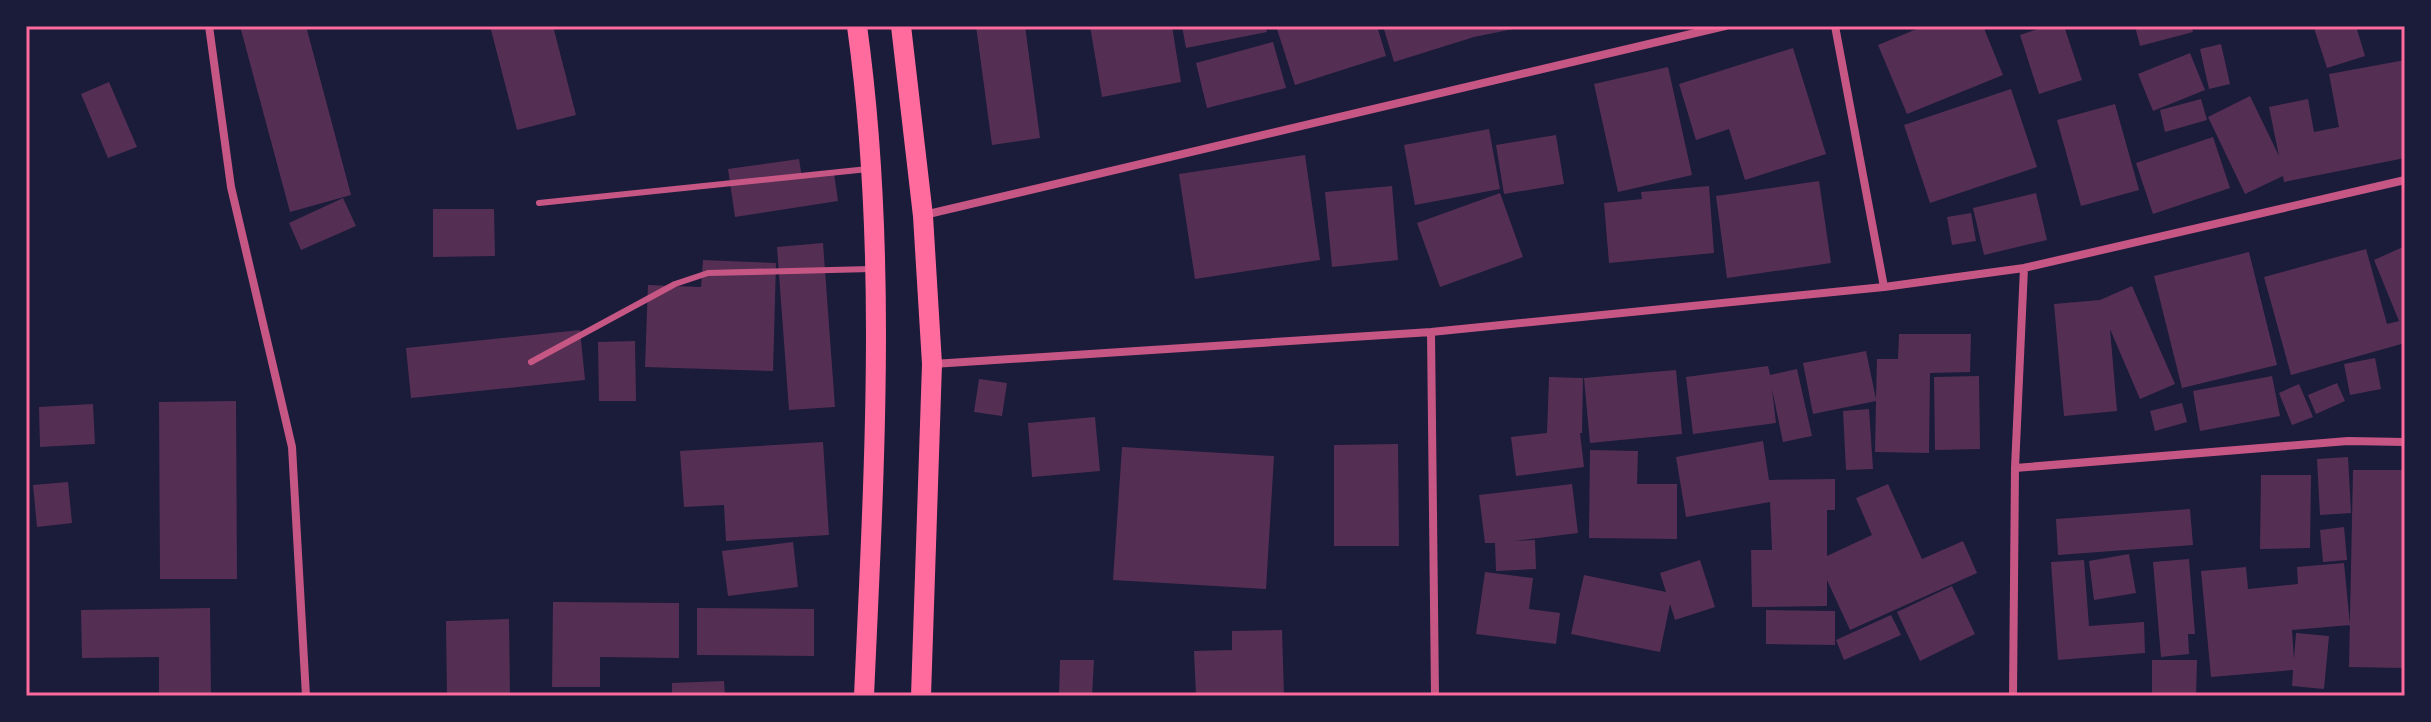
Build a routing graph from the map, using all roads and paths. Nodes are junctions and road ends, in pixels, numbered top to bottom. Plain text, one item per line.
1 (209, 26) edge
2 (857, 26) edge
3 (901, 26) edge
4 (1725, 26) edge
5 (1835, 26) edge
6 (872, 168) junction
7 (2405, 180) edge
8 (539, 203) dead end
9 (923, 216) junction
10 (874, 268) junction
11 (2024, 268) junction
12 (1884, 287) junction
13 (1431, 332) junction
14 (531, 362) dead end
15 (932, 364) junction
16 (2405, 442) edge
17 (2015, 468) junction
18 (306, 696) edge
19 (864, 696) edge
20 (921, 696) edge
21 (1435, 696) edge
22 (2013, 696) edge

1 - 18 street
2 - 6 main road
3 - 9 main road
4 - 9 street
5 - 12 street
6 - 8 lane
6 - 10 main road
7 - 11 street
9 - 15 main road
10 - 14 lane
10 - 19 main road
11 - 12 street
11 - 17 street
12 - 13 street
13 - 15 street
13 - 21 street
15 - 20 main road
16 - 17 street
17 - 22 street

